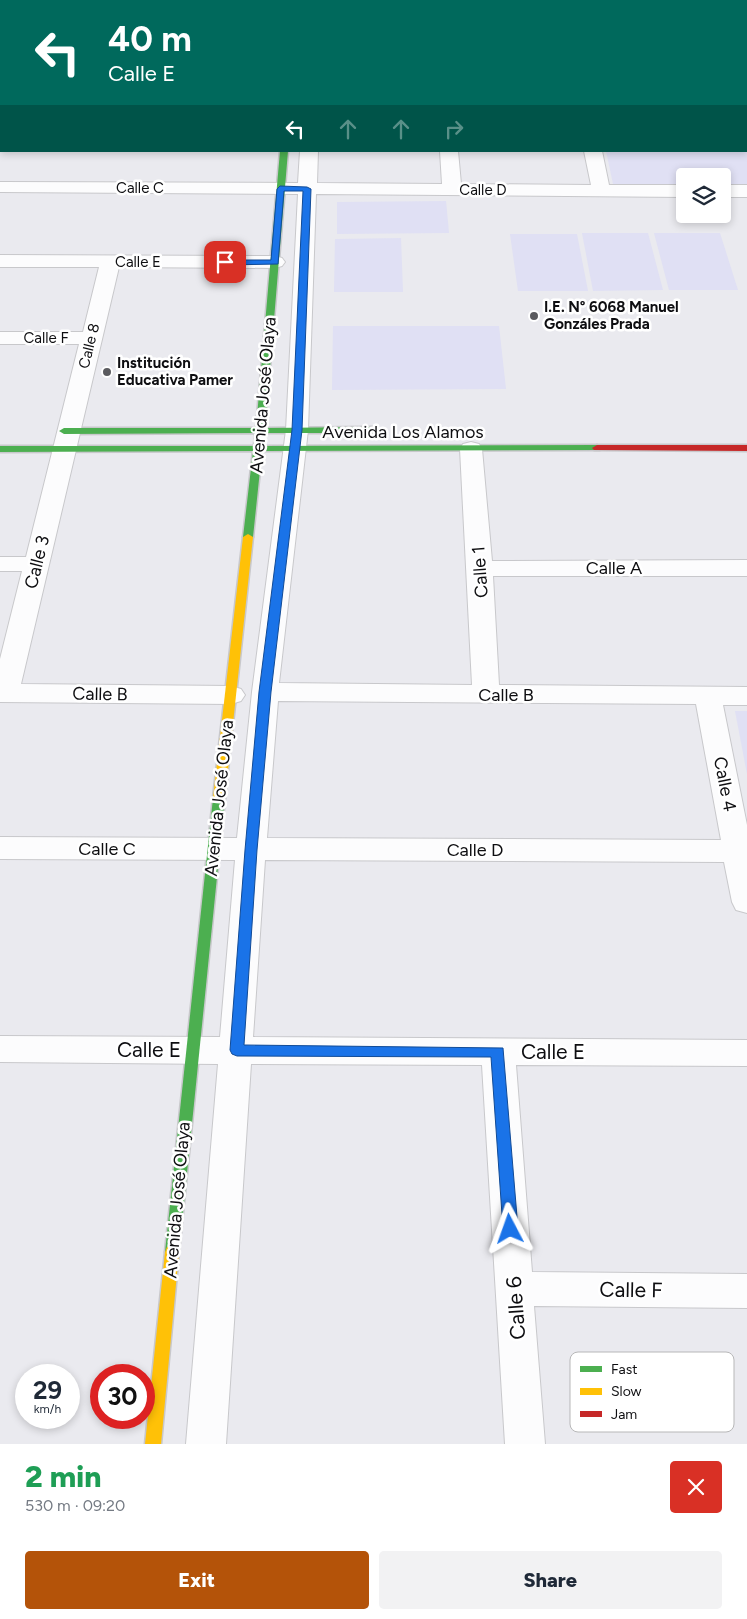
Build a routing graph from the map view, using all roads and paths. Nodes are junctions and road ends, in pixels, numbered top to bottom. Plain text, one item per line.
1 (284, 152) edge
2 (309, 152) edge
3 (449, 152) edge
4 (593, 152) edge
5 (0, 188) edge
6 (280, 189) junction
7 (307, 189) junction
8 (452, 190) junction
9 (601, 190) junction
10 (676, 191) edge
11 (731, 191) edge
12 (747, 191) edge
13 (0, 261) edge
14 (110, 262) junction
15 (275, 262) junction
16 (0, 338) edge
17 (91, 338) junction
18 (260, 430) junction
19 (385, 430) dead end
20 (61, 437) junction
21 (296, 440) junction
22 (747, 448) edge
23 (0, 449) edge
24 (471, 449) junction
25 (258, 450) junction
26 (0, 564) edge
27 (36, 564) junction
28 (747, 568) edge
29 (480, 569) junction
30 (265, 692) junction
31 (3, 693) edge
32 (231, 695) junction
33 (486, 695) junction
34 (708, 696) junction
35 (747, 696) edge
36 (0, 848) edge
37 (213, 850) junction
38 (251, 850) junction
39 (737, 851) junction
40 (747, 902) edge
41 (0, 1049) edge
42 (191, 1050) junction
43 (237, 1050) junction
44 (498, 1052) junction
45 (747, 1053) edge
46 (514, 1288) junction
47 (747, 1291) edge
48 (154, 1444) edge
49 (206, 1444) edge
50 (525, 1444) edge

1 - 6 street, Avenida José Olaya
2 - 7 street, Avenida José Olaya
3 - 8 street
4 - 9 street
5 - 6 street, Calle C
6 - 7 street, Calle D
6 - 15 street, Avenida José Olaya
7 - 8 street, Calle D
7 - 21 street, Avenida José Olaya
8 - 9 street, Calle D
9 - 10 street, Calle D
11 - 12 street
13 - 14 street, Calle E
14 - 15 street, Calle E
14 - 17 street, Calle 8
15 - 18 street, Avenida José Olaya
16 - 17 street, Calle F
17 - 20 street, Calle 8
18 - 20 street, Avenida Los Alamos
18 - 21 street, Avenida Los Alamos
18 - 25 street, Avenida José Olaya
19 - 21 street, Avenida Los Alamos
20 - 23 street, Avenida Los Alamos
20 - 25 street, Avenida Los Alamos
20 - 27 street, Calle 3
21 - 24 street, Avenida Los Alamos
21 - 25 street, Avenida Los Alamos
21 - 30 street, Avenida José Olaya
22 - 24 street, Avenida Los Alamos
24 - 29 street, Calle 1
25 - 32 street, Avenida José Olaya
26 - 27 street
27 - 31 street, Calle 3
28 - 29 street, Calle A
29 - 33 street, Calle 1
30 - 33 street, Calle B
30 - 38 street, Avenida José Olaya
31 - 32 street, Calle B
32 - 37 street, Avenida José Olaya
33 - 34 street, Calle B
34 - 35 street, Calle B
34 - 39 street, Calle 4
36 - 37 street, Calle C
37 - 38 street, Calle D
37 - 42 street, Avenida José Olaya
38 - 39 street, Calle D
38 - 43 street, Avenida José Olaya
39 - 40 street, Calle 4
41 - 42 street, Calle E
42 - 43 street, Calle E
42 - 48 street, Avenida José Olaya
43 - 44 street, Calle E
43 - 49 street, Avenida José Olaya
44 - 45 street, Calle E
44 - 46 street, Calle 6
46 - 47 street, Calle F
46 - 50 street, Calle 6

